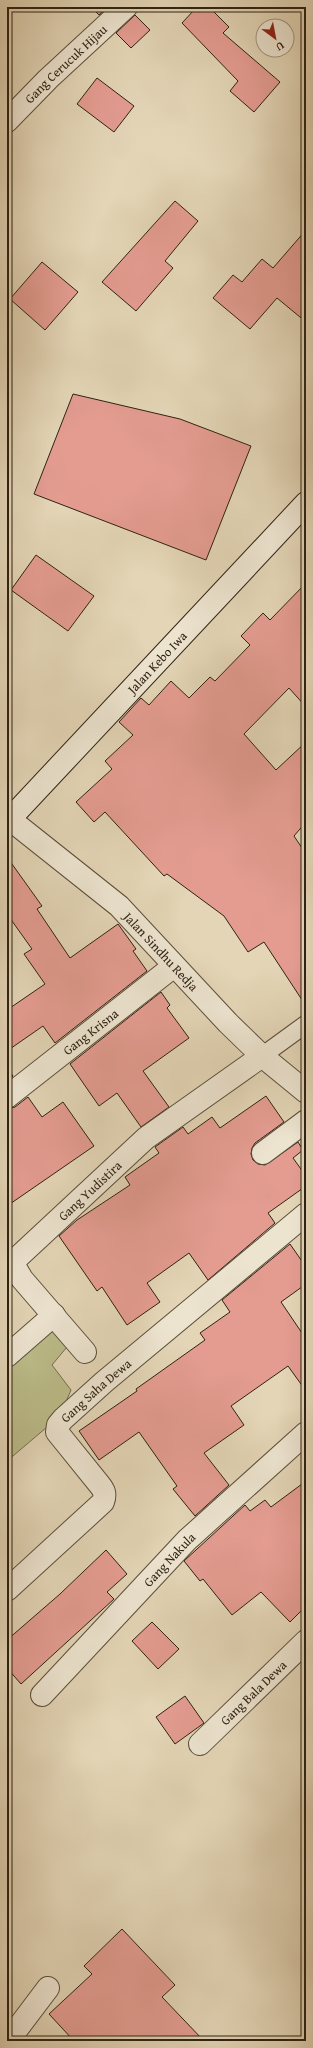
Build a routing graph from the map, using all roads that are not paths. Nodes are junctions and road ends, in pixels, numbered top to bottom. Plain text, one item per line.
1 (126, 7) edge
2 (7, 121) edge
3 (306, 503) edge
4 (8, 819) edge
5 (174, 966) junction
6 (306, 1024) edge
7 (262, 1056) junction
8 (306, 1092) edge
9 (7, 1098) edge
10 (306, 1121) edge
11 (263, 1153) dead end
12 (306, 1214) edge
13 (54, 1315) junction
14 (85, 1352) dead end
15 (7, 1356) edge
16 (306, 1433) edge
17 (7, 1590) edge
18 (306, 1640) edge
19 (42, 1695) dead end
20 (200, 1744) dead end
21 (48, 1988) dead end
22 (8, 2041) edge

1 - 2 street, Gang Cerucuk Hijau
3 - 4 street, Jalan Kebo Iwa
4 - 5 street, Jalan Sindhu Redja
5 - 7 street, Jalan Sindhu Redja
5 - 9 street, Gang Krisna
6 - 7 lane
7 - 8 street, Jalan Sindhu Redja
7 - 13 street, Gang Yudistira
10 - 11 street
12 - 17 street, Gang Saha Dewa
13 - 14 street, Gang Yudistira
13 - 15 street
16 - 19 street, Gang Nakula
18 - 20 street, Gang Bala Dewa
21 - 22 street

